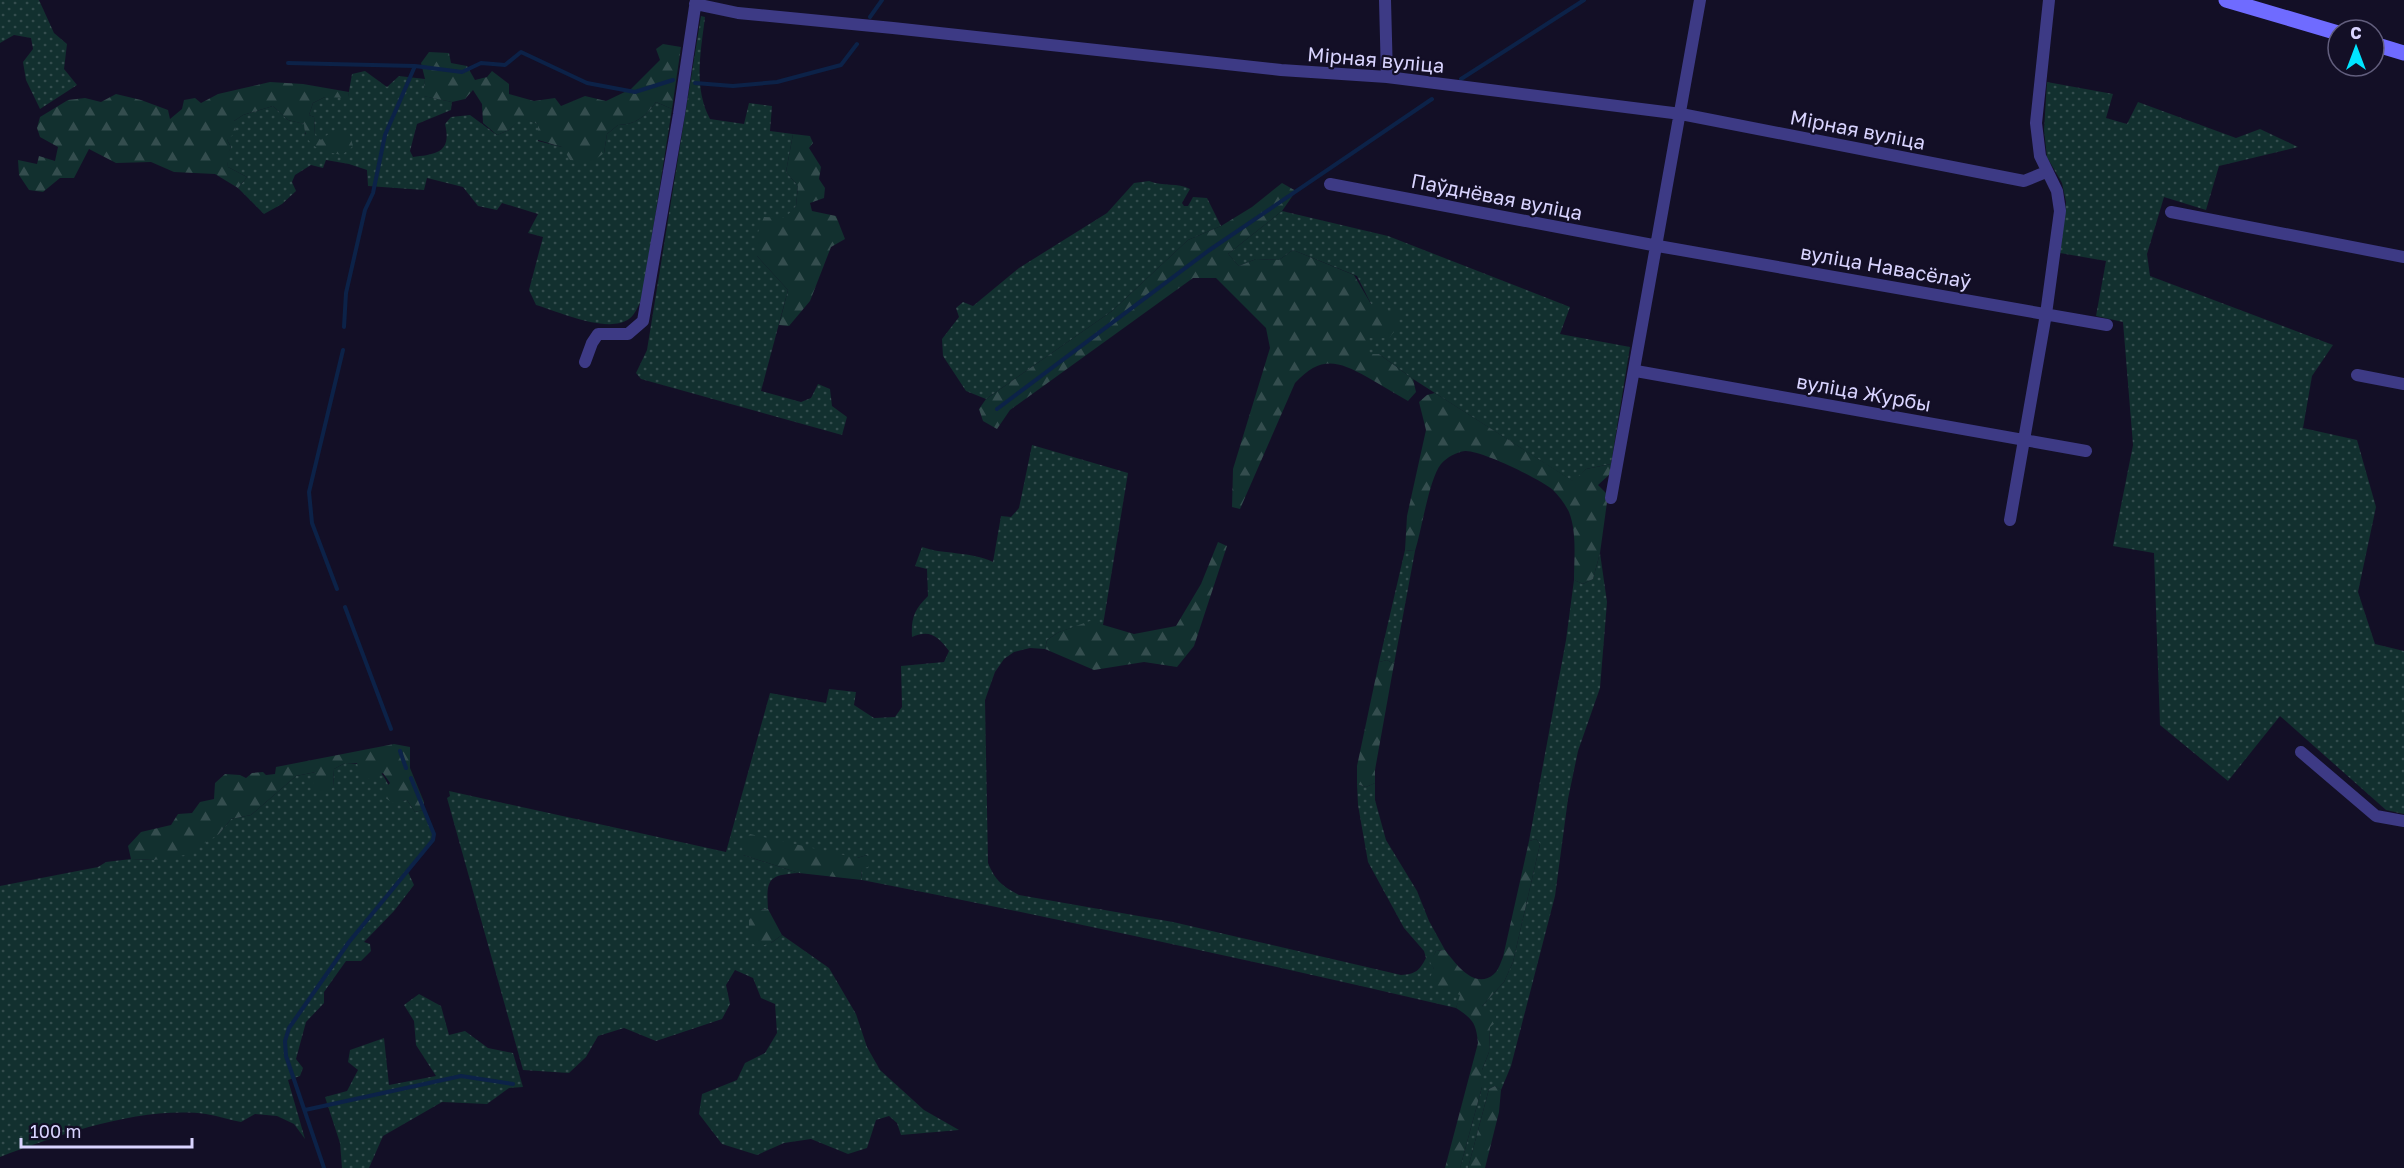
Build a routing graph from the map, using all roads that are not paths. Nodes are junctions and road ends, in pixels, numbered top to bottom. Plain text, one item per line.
1 (1385, 0) edge
2 (1700, 0) edge
3 (2049, 0) edge
4 (2226, 0) edge
5 (695, 2) edge
6 (2326, 29) edge
7 (2386, 48) edge
8 (2404, 53) edge
9 (1387, 77) junction
10 (1681, 114) junction
11 (2046, 172) junction
12 (1330, 184) dead end
13 (2171, 212) dead end
14 (1658, 246) junction
15 (2404, 258) edge
16 (2046, 315) junction
17 (2108, 325) dead end
18 (585, 362) dead end
19 (1636, 371) junction
20 (2358, 375) dead end
21 (2404, 384) edge
22 (2024, 440) junction
23 (2086, 452) dead end
24 (1611, 498) dead end
25 (2010, 520) dead end
26 (2301, 752) dead end
27 (2404, 821) edge

1 - 9 street
2 - 10 street
3 - 11 street
4 - 6 street
5 - 9 street, Мірная вуліца
5 - 18 street
7 - 8 street
9 - 10 street, Мірная вуліца
10 - 11 street, Мірная вуліца
10 - 14 street
11 - 16 street
12 - 14 street, Паўднёвая вуліца
13 - 15 street
14 - 16 street, вуліца Навасёлаў
14 - 19 street
16 - 17 street, вуліца Навасёлаў
16 - 22 street
19 - 22 street, вуліца Журбы
19 - 24 street
20 - 21 street
22 - 23 street, вуліца Журбы
22 - 25 street
26 - 27 street

